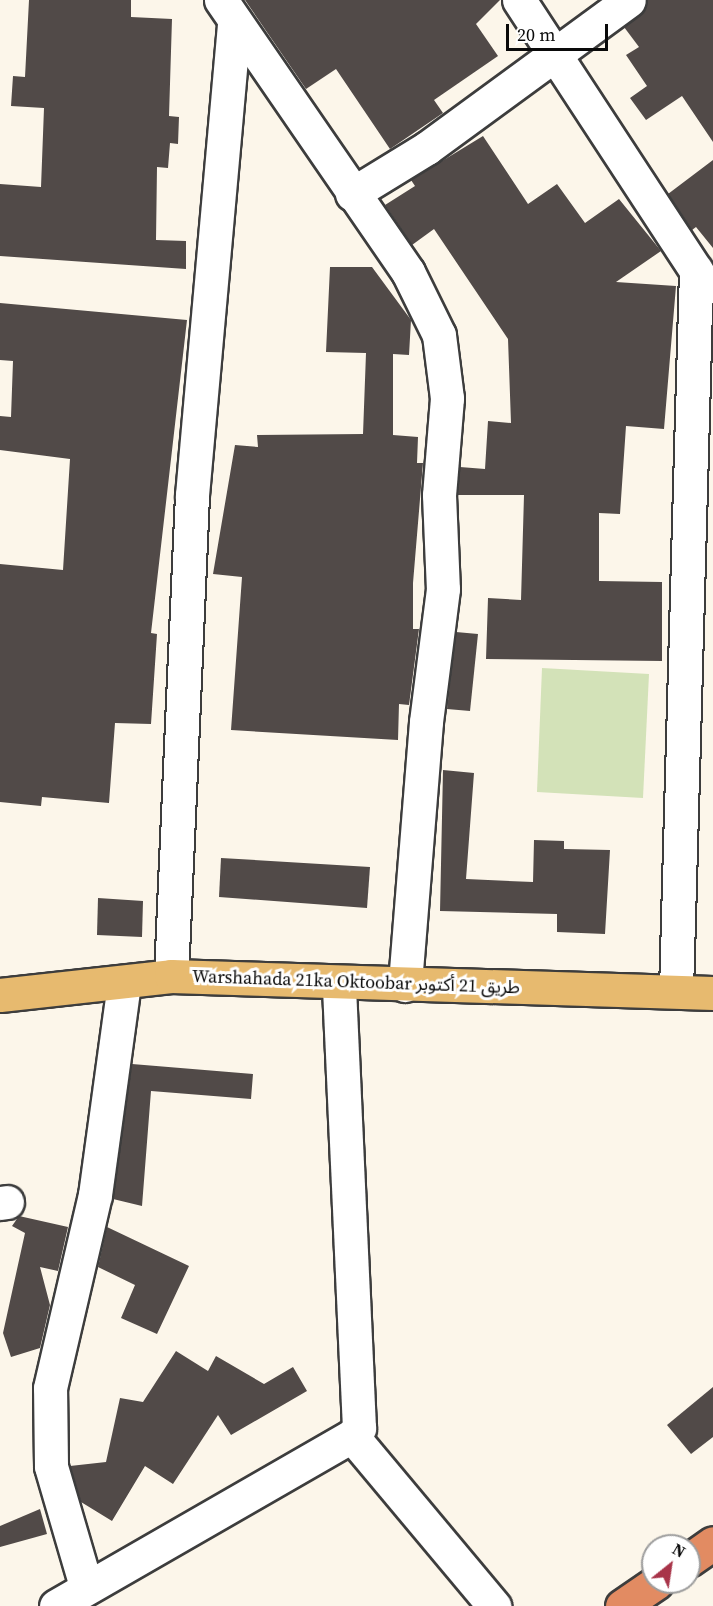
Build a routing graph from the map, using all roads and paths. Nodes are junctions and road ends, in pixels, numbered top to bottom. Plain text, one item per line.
1 (519, 0) edge
2 (628, 0) edge
3 (227, 11) edge
4 (559, 53) junction
5 (352, 194) junction
6 (705, 283) edge
7 (171, 976) junction
8 (123, 984) junction
9 (339, 984) junction
10 (405, 985) junction
11 (676, 991) junction
12 (713, 993) edge
13 (0, 995) edge
14 (352, 1436) junction
15 (86, 1586) junction
16 (641, 1593) edge
17 (56, 1606) edge
18 (494, 1606) edge
19 (622, 1606) edge

1 - 4 street
2 - 4 street
3 - 5 street
3 - 7 street
4 - 5 street
4 - 6 street
5 - 10 street
6 - 11 street
7 - 8 main road, Warshahada 21ka Oktoobar طريق 21 أكتوبر
7 - 9 main road, Warshahada 21ka Oktoobar طريق 21 أكتوبر
8 - 13 main road, Warshahada 21ka Oktoobar طريق 21 أكتوبر
8 - 15 street
9 - 10 main road, Warshahada 21ka Oktoobar طريق 21 أكتوبر
9 - 14 street
10 - 11 main road, Warshahada 21ka Oktoobar طريق 21 أكتوبر
11 - 12 main road, Warshahada 21ka Oktoobar طريق 21 أكتوبر
14 - 15 street
14 - 18 street
15 - 17 street
16 - 19 highway

